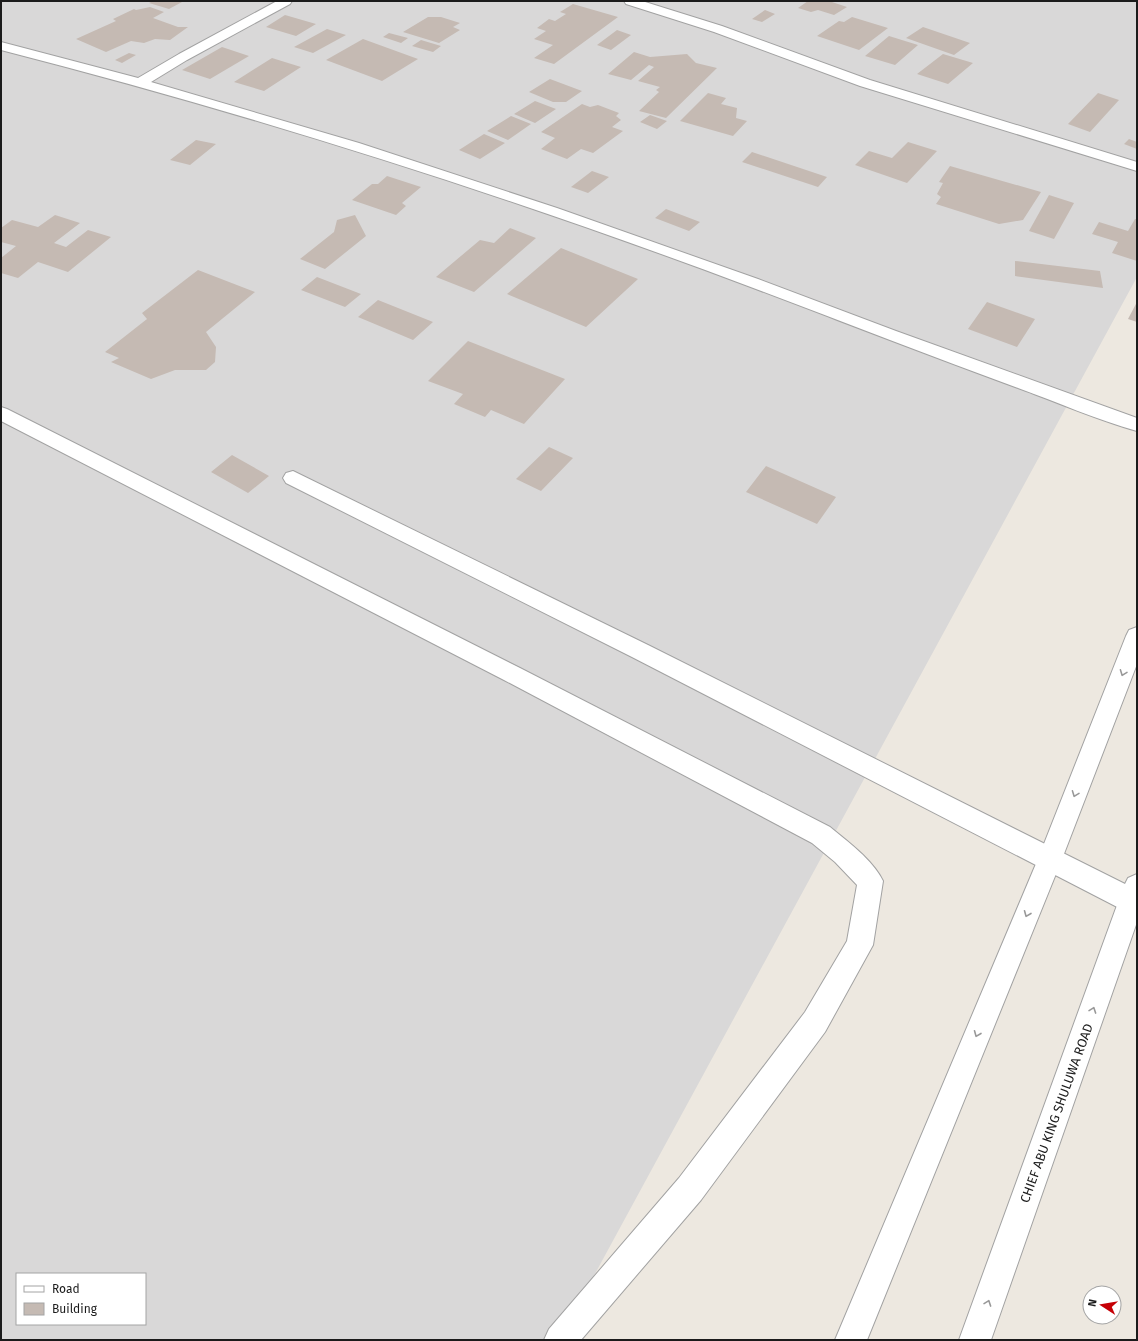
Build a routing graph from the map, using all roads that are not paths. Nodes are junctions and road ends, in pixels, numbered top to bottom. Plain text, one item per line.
1 (286, 1) edge
2 (630, 1) edge
3 (1, 46) edge
4 (140, 82) junction
5 (1137, 167) edge
6 (4, 418) edge
7 (1137, 425) edge
8 (293, 478) dead end
9 (1137, 636) edge
10 (1050, 859) junction
11 (1135, 894) edge
12 (560, 1340) edge
13 (851, 1340) edge
14 (975, 1340) edge

1 - 4 street
2 - 5 street
3 - 4 street
4 - 7 street
6 - 12 street
8 - 10 street
9 -> 10 street
10 - 11 street
10 -> 13 street
14 -> 11 street, CHIEF ABU KING SHULUWA ROAD

